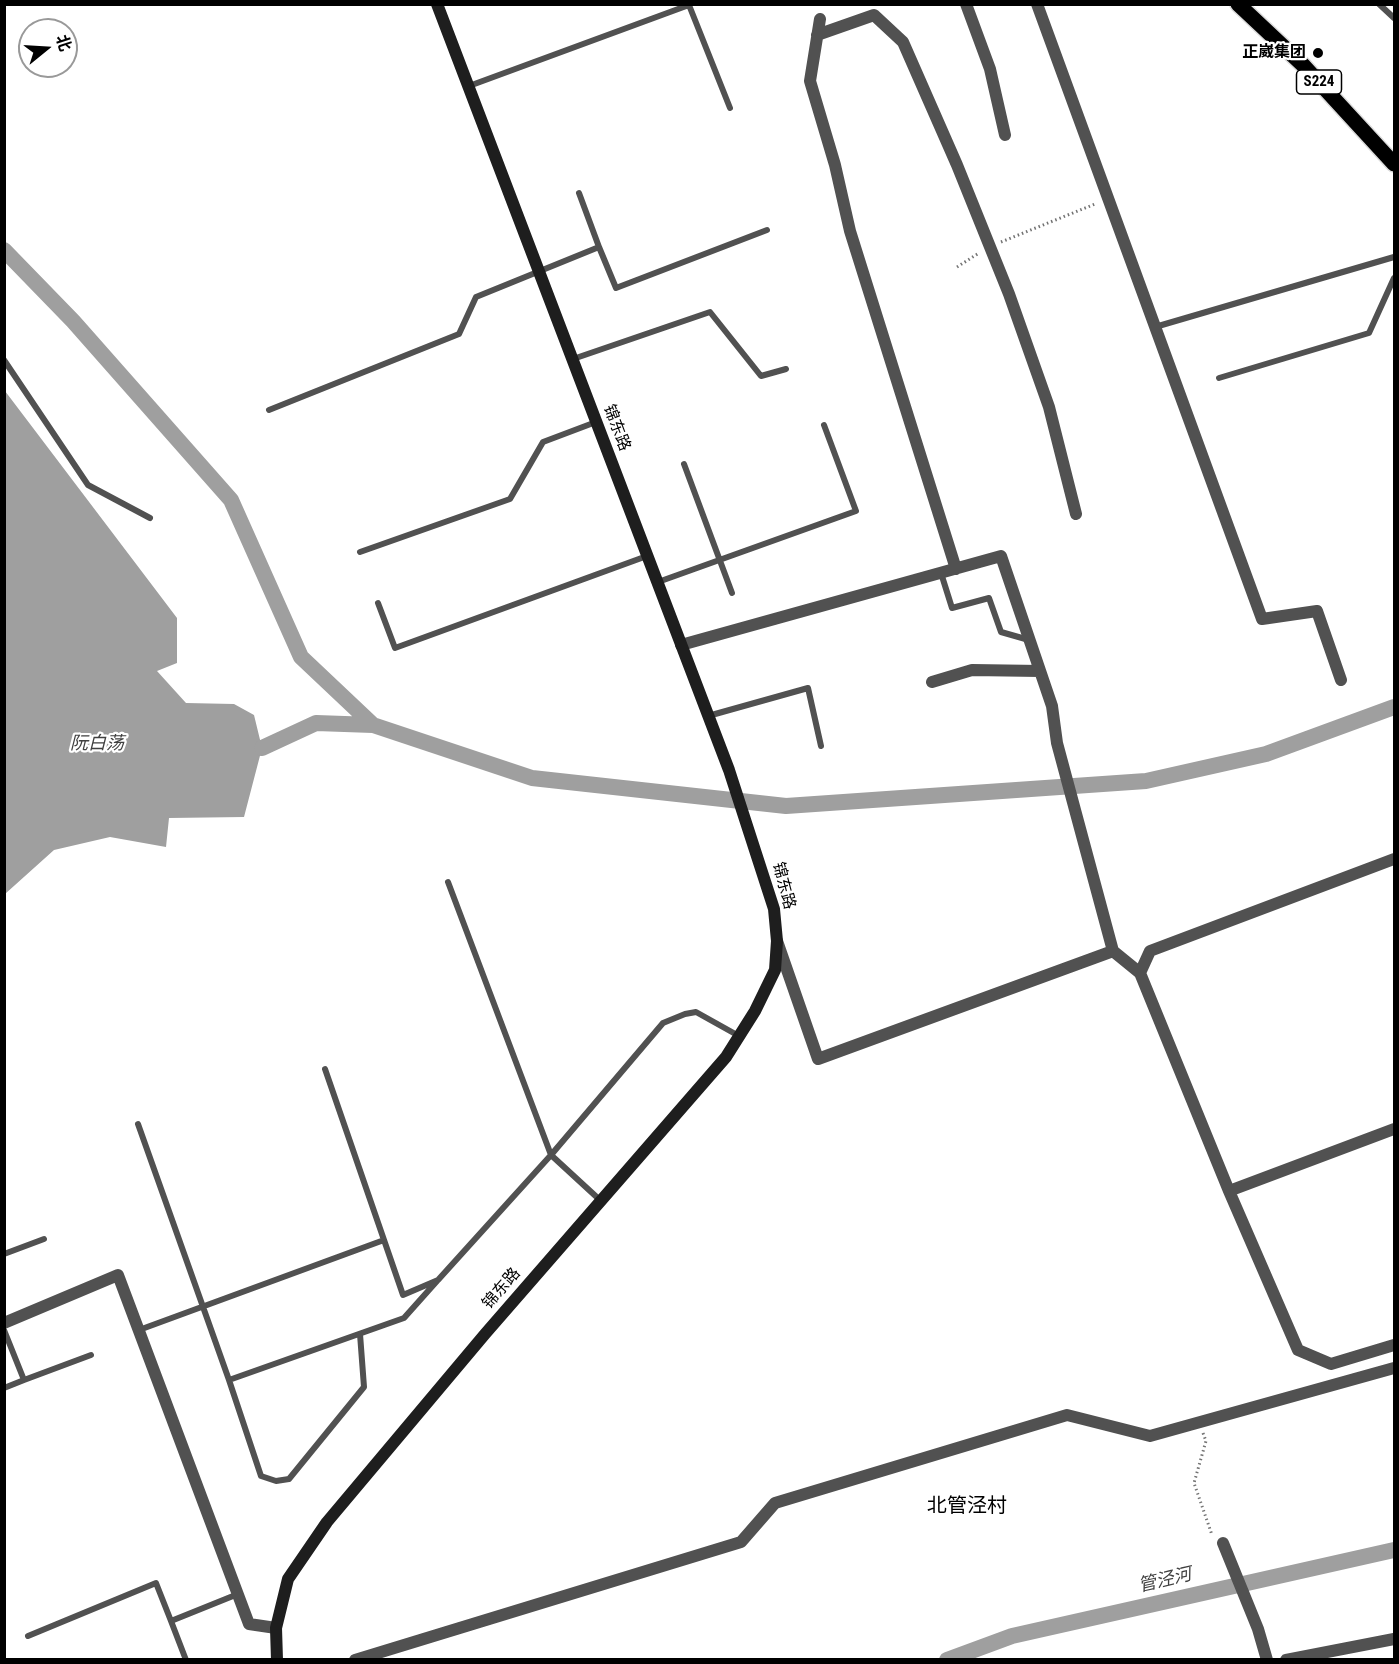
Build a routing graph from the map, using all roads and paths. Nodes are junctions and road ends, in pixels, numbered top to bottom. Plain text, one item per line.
1 (437, 4) edge
2 (966, 4) edge
3 (1037, 4) edge
4 (1238, 4) edge
5 (1379, 4) edge
6 (1395, 18) edge
7 (820, 19) dead end
8 (817, 35) junction
9 (468, 87) junction
10 (730, 108) dead end
11 (1005, 135) dead end
12 (1395, 164) edge
13 (579, 193) dead end
14 (1108, 198) junction
15 (767, 230) dead end
16 (599, 247) junction
17 (990, 247) junction
18 (1395, 256) edge
19 (957, 267) dead end
20 (538, 270) junction
21 (1395, 278) edge
22 (1155, 327) junction
23 (4, 360) edge
24 (572, 360) junction
25 (786, 369) dead end
26 (1219, 378) dead end
27 (269, 410) dead end
28 (596, 422) junction
29 (824, 425) dead end
30 (684, 464) dead end
31 (1076, 514) dead end
32 (150, 518) dead end
33 (360, 552) dead end
34 (647, 556) junction
35 (719, 560) junction
36 (956, 569) junction
37 (941, 573) junction
38 (658, 582) junction
39 (732, 593) dead end
40 (378, 603) dead end
41 (1029, 640) junction
42 (681, 645) junction
43 (1040, 671) junction
44 (1341, 680) dead end
45 (932, 682) dead end
46 (708, 716) junction
47 (821, 746) dead end
48 (1395, 859) edge
49 (448, 882) dead end
50 (777, 941) junction
51 (1113, 951) junction
52 (1140, 973) junction
53 (739, 1036) junction
54 (325, 1069) dead end
55 (138, 1124) dead end
56 (1395, 1129) edge
57 (551, 1155) junction
58 (1229, 1191) junction
59 (601, 1201) junction
60 (44, 1239) dead end
61 (384, 1240) junction
62 (4, 1254) edge
63 (438, 1280) junction
64 (203, 1306) junction
65 (4, 1323) edge
66 (4, 1330) edge
67 (139, 1330) junction
68 (360, 1334) junction
69 (1395, 1345) edge
70 (91, 1355) dead end
71 (1395, 1368) edge
72 (24, 1380) junction
73 (229, 1380) junction
74 (4, 1388) edge
75 (1200, 1423) junction
76 (1223, 1543) joint
77 (238, 1594) junction
78 (171, 1621) junction
79 (276, 1628) junction
80 (28, 1636) dead end
81 (1395, 1639) edge
82 (186, 1659) edge
83 (277, 1659) edge
84 (355, 1659) edge
85 (1267, 1659) edge
86 (1286, 1659) edge

1 - 9 main road, 锦东路
2 - 11 street
3 - 14 street
4 - 12 main road, S224
5 - 6 lane
7 - 8 street
8 - 17 street
8 - 36 street
9 - 10 lane
9 - 20 main road, 锦东路
13 - 16 lane
14 - 17 path
14 - 22 street
15 - 16 lane
16 - 20 lane
17 - 19 path
17 - 31 street
18 - 22 lane
20 - 24 main road, 锦东路
20 - 27 lane
21 - 26 lane
22 - 44 street
23 - 32 lane
24 - 25 lane
24 - 28 main road, 锦东路
28 - 33 lane
28 - 34 main road, 锦东路
29 - 35 lane
30 - 35 lane
34 - 38 main road, 锦东路
34 - 40 lane
35 - 38 lane
35 - 39 lane
36 - 37 street
36 - 41 street
37 - 41 lane
37 - 42 street
38 - 42 main road, 锦东路
41 - 43 street
42 - 46 main road, 锦东路
43 - 45 street
43 - 51 street
46 - 47 lane
46 - 50 main road, 锦东路
48 - 52 street
49 - 57 lane
50 - 51 street
50 - 53 main road, 锦东路
51 - 52 street
52 - 58 street
53 - 57 lane
53 - 59 main road, 锦东路
54 - 61 lane
55 - 64 lane
56 - 58 street
57 - 59 lane
57 - 63 lane
58 - 69 street
59 - 79 main road, 锦东路
60 - 62 lane
61 - 63 lane
61 - 64 lane
63 - 68 lane
64 - 67 lane
64 - 73 lane
65 - 67 street
66 - 72 lane
67 - 77 street
68 - 73 lane
68 - 73 lane
70 - 72 lane
71 - 75 street
72 - 74 lane
75 - 76 path
75 - 84 street
76 - 85 street
77 - 78 lane
77 - 79 street
78 - 80 lane
78 - 82 lane
79 - 83 main road, 锦东路
81 - 86 street

